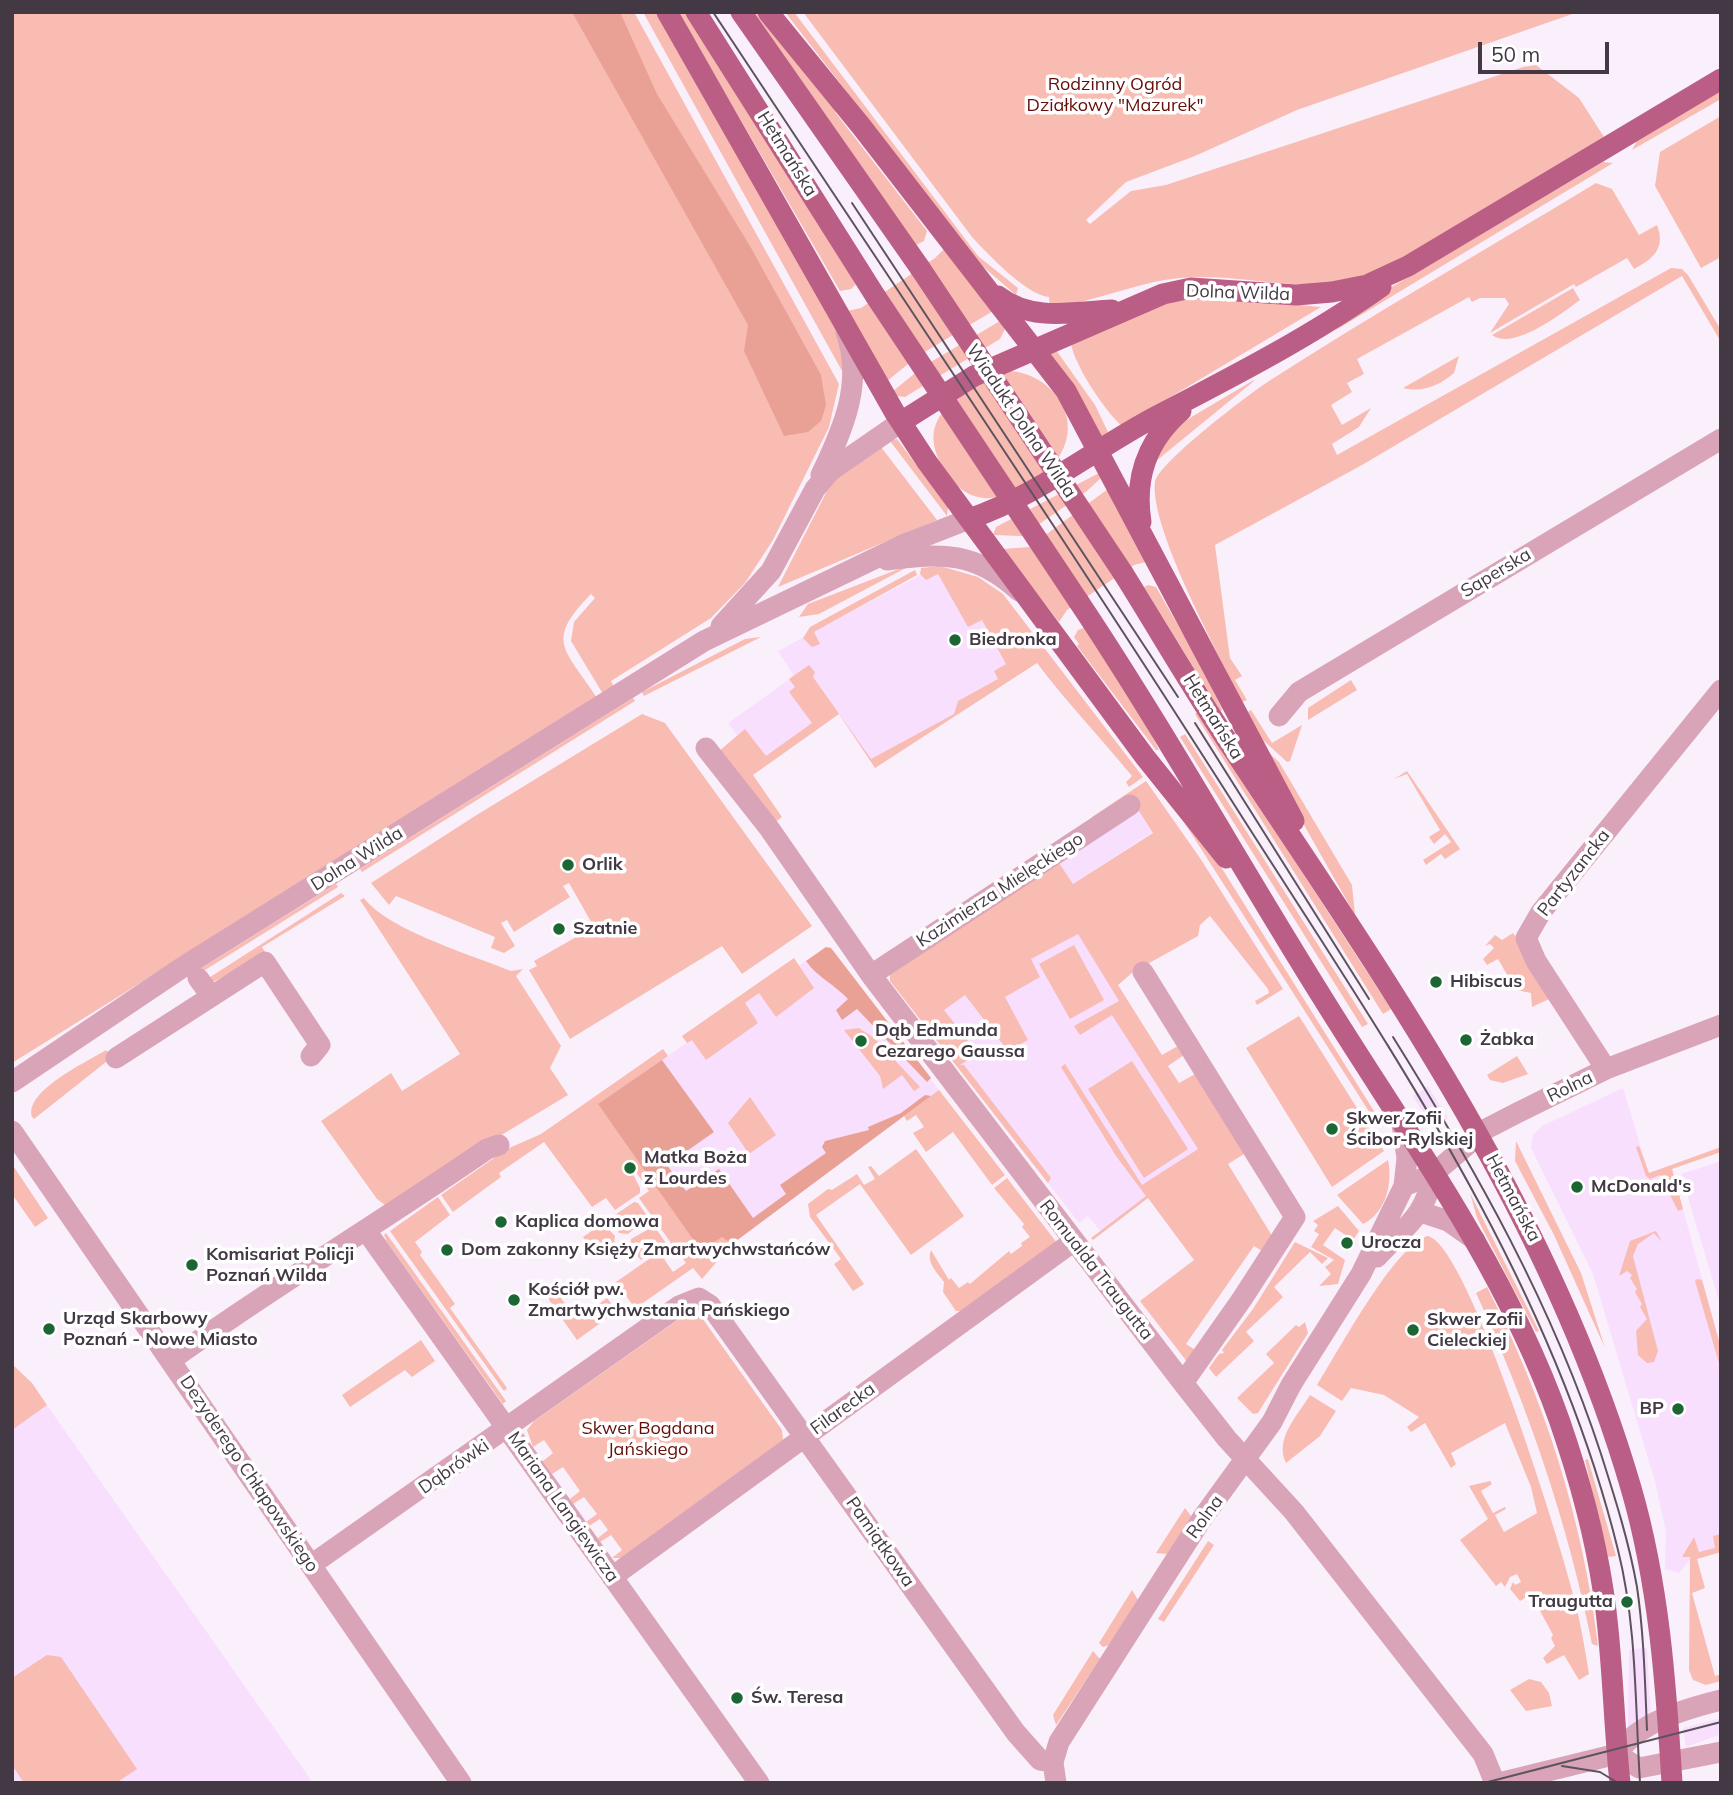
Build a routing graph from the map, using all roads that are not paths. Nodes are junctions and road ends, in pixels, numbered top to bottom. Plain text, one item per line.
1 (667, 12) edge
2 (696, 12) edge
3 (741, 12) edge
4 (768, 12) edge
5 (1721, 79) edge
6 (1408, 266) junction
7 (977, 276) junction
8 (1128, 309) junction
9 (843, 323) junction
10 (1034, 349) junction
11 (1196, 398) junction
12 (901, 422) junction
13 (1721, 439) edge
14 (1099, 451) junction
15 (815, 489) junction
16 (969, 519) junction
17 (1143, 534) junction
18 (874, 562) junction
19 (1122, 573) joint
20 (1031, 602) junction
21 (704, 641) junction
22 (1721, 691) edge
23 (1279, 716) dead end
24 (706, 748) dead end
25 (1130, 805) dead end
26 (1252, 885) junction
27 (1329, 892) junction
28 (1143, 972) dead end
29 (871, 975) junction
30 (1721, 1025) edge
31 (111, 1051) dead end
32 (311, 1056) dead end
33 (1606, 1069) junction
34 (12, 1082) edge
35 (1402, 1124) junction
36 (12, 1131) edge
37 (1479, 1135) junction
38 (499, 1145) dead end
39 (1433, 1174) junction
40 (1404, 1186) junction
41 (1421, 1212) junction
42 (367, 1232) junction
43 (1475, 1240) junction
44 (1074, 1241) junction
45 (1361, 1274) junction
46 (699, 1298) joint
47 (171, 1360) junction
48 (1183, 1383) junction
49 (507, 1429) junction
50 (805, 1436) junction
51 (1247, 1460) junction
52 (312, 1565) junction
53 (612, 1577) junction
54 (1721, 1700) edge
55 (1668, 1716) junction
56 (1721, 1752) edge
57 (1617, 1754) junction
58 (1054, 1773) edge
59 (1672, 1773) edge
60 (461, 1783) edge
61 (759, 1783) edge
62 (1497, 1783) edge
63 (1620, 1783) edge

1 - 9 main road
2 - 26 main road, Hetmańska, bridge
3 - 19 main road, Wiadukt Dolna Wilda, bridge
4 - 7 main road
5 - 6 main road, Dolna Wilda
6 - 8 main road, Dolna Wilda
6 - 11 main road, Dolna Wilda
7 - 8 main road
7 - 10 main road
8 - 10 main road, Dolna Wilda
9 - 12 main road
9 - 15 street
10 - 12 main road, Dolna Wilda
10 - 14 main road
11 - 14 main road, Dolna Wilda
11 - 17 main road
12 - 15 street, Dolna Wilda
12 - 16 main road
13 - 23 street, Saperska
14 - 16 main road, Dolna Wilda
14 - 17 main road
15 - 21 street, Dolna Wilda
16 - 18 street, Dolna Wilda
16 - 20 main road
17 - 27 main road
18 - 20 street
18 - 21 street, Dolna Wilda
19 - 27 main road, Hetmańska
20 - 26 main road
21 - 34 street, Dolna Wilda
22 - 33 street, Partyzancka
24 - 29 street, Romualda Traugutta
25 - 29 street, Kazimierza Mielęckiego
26 - 35 main road
27 - 37 main road, Hetmańska
28 - 48 street
29 - 44 street, Romualda Traugutta
30 - 33 street, Rolna
31 - 32 street
33 - 37 street, Rolna
35 - 39 main road
35 - 40 street, Rolna
36 - 47 street, Dezyderego Chłapowskiego
37 - 39 street, Rolna
37 - 55 main road, Hetmańska
38 - 42 street
39 - 40 street, Rolna
39 - 41 street, Rolna
39 - 43 main road
40 - 45 street, Rolna
41 - 43 street
41 - 45 street, Rolna
42 - 47 street
42 - 49 street, Mariana Langiewicza
43 - 57 main road
44 - 48 street, Romualda Traugutta
44 - 50 street, Filarecka
45 - 51 street, Rolna
46 - 49 street, Dąbrówki
46 - 50 street, Pamiątkowa
47 - 52 street, Dezyderego Chłapowskiego
48 - 51 street, Romualda Traugutta
49 - 52 street, Dąbrówki
49 - 53 street, Mariana Langiewicza
50 - 53 street, Filarecka
50 - 58 street, Pamiątkowa
51 - 58 street, Rolna
51 - 62 street, Romualda Traugutta
52 - 60 street, Dezyderego Chłapowskiego
53 - 61 street, Mariana Langiewicza
54 - 55 street
55 - 57 street
55 - 59 main road, Hetmańska
56 - 59 street
57 - 59 street
57 - 62 street
57 - 63 main road

